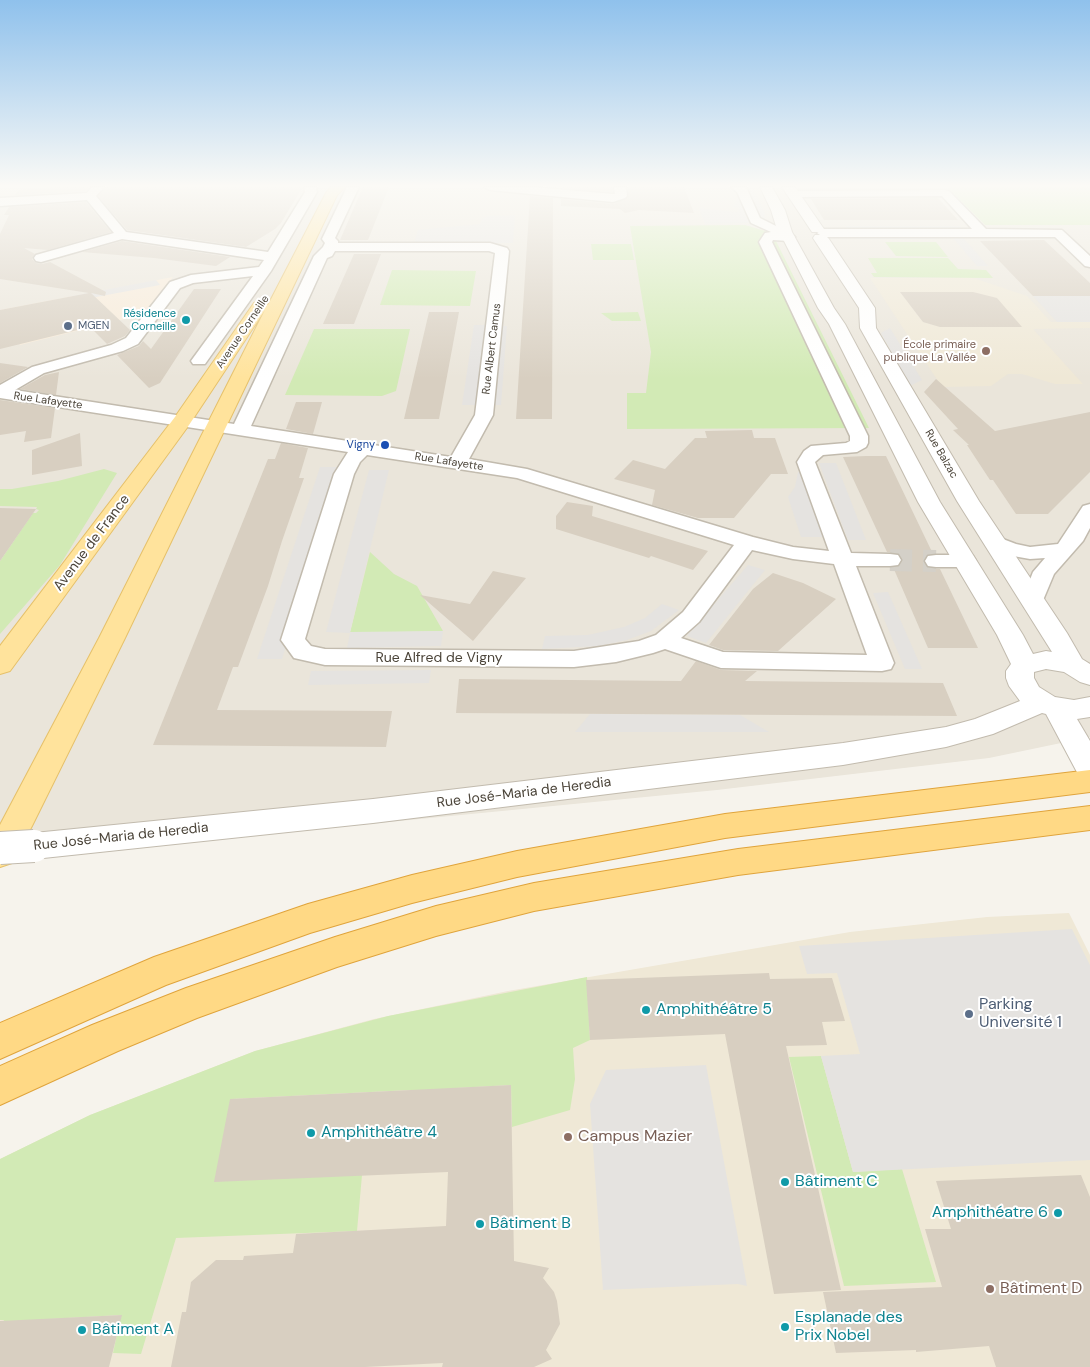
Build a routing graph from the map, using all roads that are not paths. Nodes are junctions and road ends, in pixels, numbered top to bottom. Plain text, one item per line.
1 (65, 251) edge
2 (232, 251) edge
3 (276, 251) edge
4 (294, 251) edge
5 (306, 251) edge
6 (328, 251) edge
7 (501, 251) edge
8 (769, 251) edge
9 (796, 251) edge
10 (830, 251) edge
11 (1077, 251) edge
12 (272, 257) junction
13 (41, 258) dead end
14 (1090, 263) edge
15 (264, 271) junction
16 (819, 295) junction
17 (791, 296) junction
18 (199, 362) dead end
19 (0, 393) edge
20 (877, 398) junction
21 (841, 399) junction
22 (182, 421) junction
23 (228, 428) junction
24 (362, 449) junction
25 (457, 463) junction
26 (1090, 510) edge
27 (747, 542) junction
28 (995, 542) junction
29 (1064, 550) junction
30 (842, 559) junction
31 (890, 560) tunnel mouth
32 (936, 561) tunnel mouth
33 (965, 562) junction
34 (992, 572) dead end
35 (1033, 600) junction
36 (664, 640) junction
37 (0, 664) edge
38 (1025, 665) junction
39 (1081, 671) edge
40 (1048, 704) junction
41 (1089, 709) edge
42 (1090, 768) edge
43 (1090, 781) edge
44 (1090, 818) edge
45 (0, 848) edge
46 (0, 854) edge
47 (0, 1041) edge
48 (0, 1086) edge

1 - 13 street
2 - 12 street
3 - 12 street, Avenue Corneille
4 - 22 main road, Avenue Corneille
5 - 23 main road, Avenue Corneille
6 - 23 street
7 - 25 street, Rue Albert Camus
8 - 17 street
9 - 16 street
10 - 28 street, Rue Balzac
11 - 14 street
12 - 15 street, Avenue Corneille
15 - 18 street, Avenue Corneille
15 - 19 street
16 - 17 street
16 - 20 street
17 - 21 street
19 - 22 street, Rue Lafayette
20 - 21 street
20 - 33 street
21 - 30 street
22 - 23 street, Rue Lafayette
22 - 37 main road, Avenue de France
23 - 24 street, Rue Lafayette
23 - 46 main road, Avenue Corneille
24 - 25 street, Rue Lafayette
24 - 36 street, Rue Alfred de Vigny
25 - 27 street, Rue Lafayette
26 - 29 street
27 - 30 street, Rue Lafayette
27 - 36 street, Rue Alfred de Vigny
28 - 29 street
28 - 35 street, Rue Balzac
29 - 35 street
30 - 31 street, Rue Lafayette
30 - 36 street
32 - 33 street
33 - 34 street
33 - 38 street
35 - 39 street, Rue Balzac
38 - 39 street
38 - 40 street
40 - 41 street
40 - 42 street
40 - 45 street, Rue José-Maria de Heredia, bridge
43 - 47 highway
44 - 48 highway

